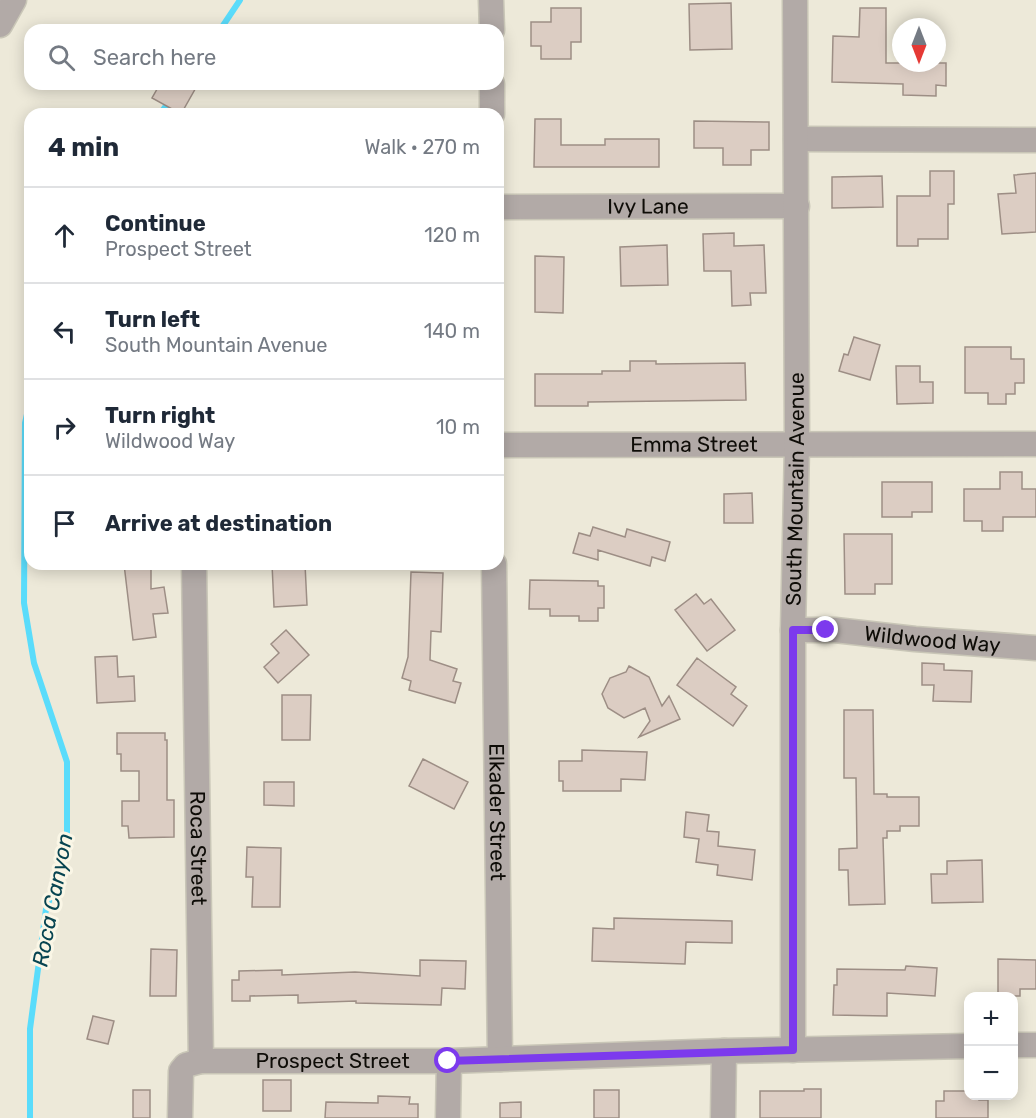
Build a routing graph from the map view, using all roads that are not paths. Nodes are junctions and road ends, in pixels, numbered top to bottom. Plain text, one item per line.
1 (14, 0) edge
2 (491, 0) edge
3 (795, 0) edge
4 (492, 24) edge
5 (0, 25) edge
6 (492, 90) edge
7 (492, 108) edge
8 (796, 139) junction
9 (1036, 140) edge
10 (797, 206) junction
11 (504, 207) edge
12 (1036, 444) edge
13 (504, 445) edge
14 (797, 445) junction
15 (194, 570) edge
16 (494, 570) edge
17 (793, 630) junction
18 (1036, 648) edge
19 (1036, 1045) edge
20 (964, 1046) edge
21 (1018, 1046) edge
22 (793, 1050) junction
23 (724, 1051) junction
24 (500, 1059) junction
25 (201, 1061) junction
26 (448, 1061) junction
27 (180, 1118) edge
28 (448, 1118) edge
29 (723, 1118) edge

1 - 5 street
2 - 4 street
3 - 8 street, South Mountain Avenue
6 - 7 street
8 - 9 street
8 - 10 street, South Mountain Avenue
10 - 11 street, Ivy Lane
10 - 14 street, South Mountain Avenue
12 - 14 street, Emma Street
13 - 14 street, Emma Street
14 - 17 street, South Mountain Avenue
15 - 25 street, Roca Street
16 - 24 street, Elkader Street
17 - 18 street, Wildwood Way
17 - 22 street, South Mountain Avenue
19 - 21 street
20 - 22 street, Prospect Street
22 - 23 street, Prospect Street
23 - 24 street, Prospect Street
23 - 29 street
24 - 26 street, Prospect Street
25 - 26 street, Prospect Street
25 - 27 street
26 - 28 street

